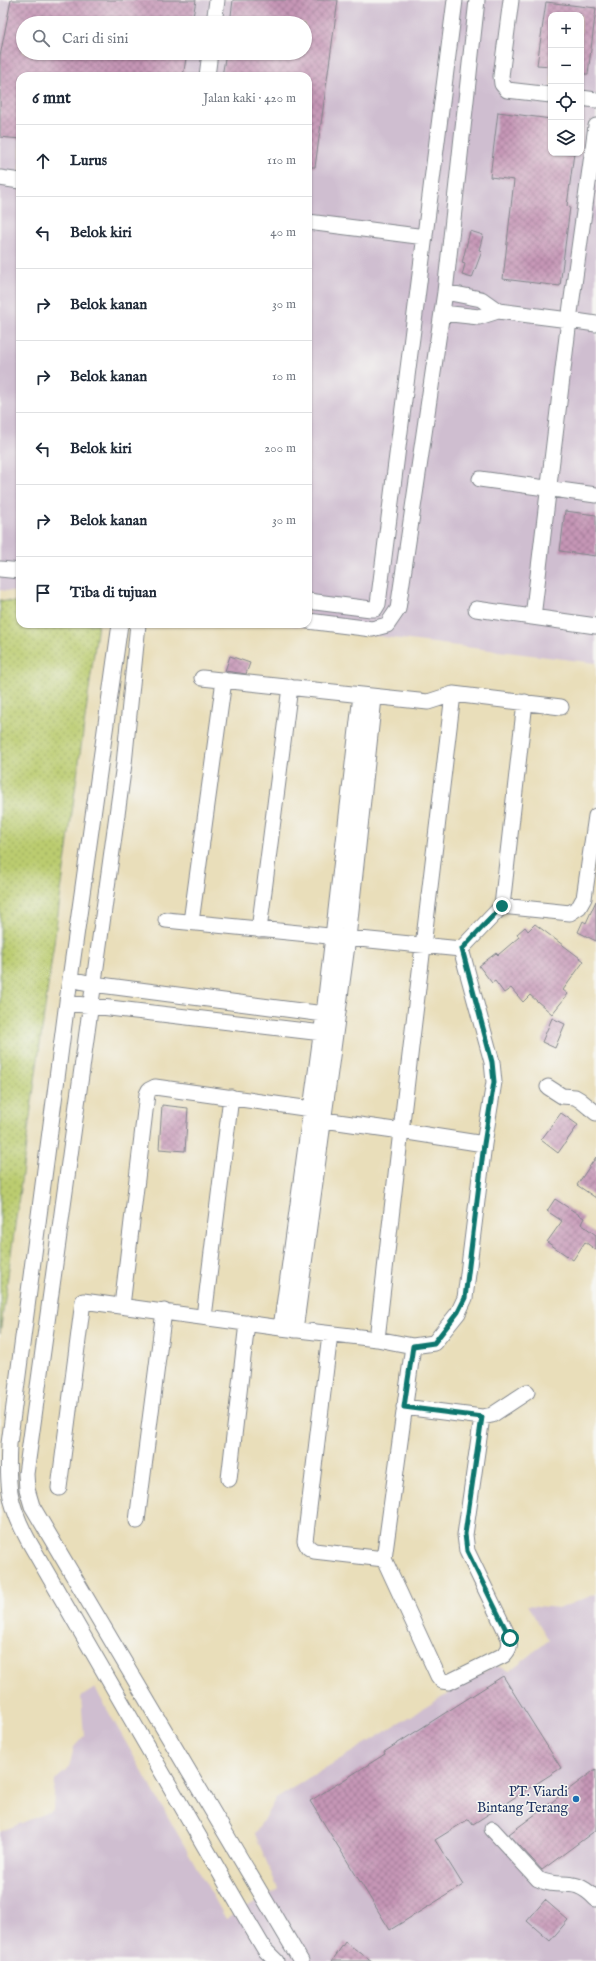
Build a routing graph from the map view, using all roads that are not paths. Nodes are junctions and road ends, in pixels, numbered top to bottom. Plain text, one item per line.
1 (217, 0) edge
2 (455, 0) edge
3 (477, 0) edge
4 (511, 0) edge
5 (215, 16) edge
6 (209, 60) edge
7 (208, 72) edge
8 (548, 95) edge
9 (584, 98) edge
10 (596, 100) edge
11 (596, 126) edge
12 (0, 178) edge
13 (16, 180) edge
14 (312, 223) edge
15 (425, 237) junction
16 (445, 292) junction
17 (498, 310) junction
18 (442, 313) junction
19 (569, 320) junction
20 (596, 324) edge
21 (480, 479) dead end
22 (549, 490) junction
23 (596, 495) edge
24 (0, 569) edge
25 (16, 571) edge
26 (312, 601) edge
27 (375, 609) junction
28 (476, 609) dead end
29 (533, 617) junction
30 (312, 621) edge
31 (391, 621) junction
32 (596, 626) edge
33 (119, 628) edge
34 (138, 628) edge
35 (202, 678) dead end
36 (224, 680) junction
37 (290, 688) junction
38 (454, 694) junction
39 (368, 696) junction
40 (525, 702) junction
41 (561, 707) dead end
42 (596, 816) edge
43 (502, 906) junction
44 (166, 920) dead end
45 (191, 922) junction
46 (259, 930) junction
47 (340, 937) junction
48 (424, 946) junction
49 (462, 949) junction
50 (70, 978) junction
51 (93, 984) junction
52 (67, 1002) junction
53 (90, 1005) junction
54 (331, 1015) junction
55 (328, 1033) junction
56 (548, 1087) dead end
57 (231, 1098) junction
58 (312, 1109) junction
59 (596, 1113) edge
60 (324, 1120) junction
61 (401, 1131) junction
62 (484, 1144) junction
63 (122, 1306) junction
64 (164, 1312) junction
65 (204, 1317) junction
66 (247, 1322) junction
67 (288, 1329) junction
68 (330, 1334) junction
69 (377, 1339) junction
70 (413, 1346) junction
71 (527, 1392) dead end
72 (404, 1407) junction
73 (482, 1417) junction
74 (229, 1478) dead end
75 (59, 1488) dead end
76 (137, 1521) dead end
77 (384, 1559) junction
78 (492, 1828) dead end
79 (596, 1899) edge
80 (276, 1961) edge
81 (301, 1961) edge

1 - 5 street
2 - 15 street
3 - 16 street
4 - 8 street
6 - 7 street
9 - 10 street
11 - 19 street
12 - 13 street
14 - 15 street
15 - 27 street
16 - 17 street
16 - 18 street
17 - 18 street
17 - 19 street
18 - 31 street
19 - 20 street
19 - 22 street
21 - 22 street
22 - 23 street
22 - 29 street
24 - 25 street
26 - 27 street
27 - 31 street
28 - 29 street
29 - 32 street
30 - 31 street
33 - 50 street
34 - 51 street
35 - 36 street
36 - 37 street
36 - 45 street
37 - 39 street
37 - 46 street
38 - 39 street
38 - 40 street
38 - 48 street
39 - 47 street
40 - 41 street
40 - 43 street
42 - 43 street
43 - 49 street
44 - 45 street
45 - 46 street
46 - 47 street
47 - 48 street
47 - 54 street
48 - 49 street
48 - 61 street
49 - 62 street
50 - 51 street
50 - 52 street
51 - 53 street
51 - 54 street
52 - 53 street
52 - 80 street
53 - 55 street
53 - 81 street
54 - 55 street
55 - 58 street
55 - 60 street
56 - 59 street
57 - 58 street
57 - 63 street
57 - 65 street
58 - 67 street
60 - 61 street
60 - 67 street
61 - 62 street
61 - 69 street
62 - 70 street
63 - 64 street
63 - 75 street
64 - 65 street
64 - 76 street
65 - 66 street
66 - 67 street
66 - 74 street
67 - 68 street
68 - 69 street
68 - 77 street
69 - 70 street
70 - 72 street
71 - 73 street
72 - 73 street
72 - 77 street
73 - 77 street
78 - 79 street

